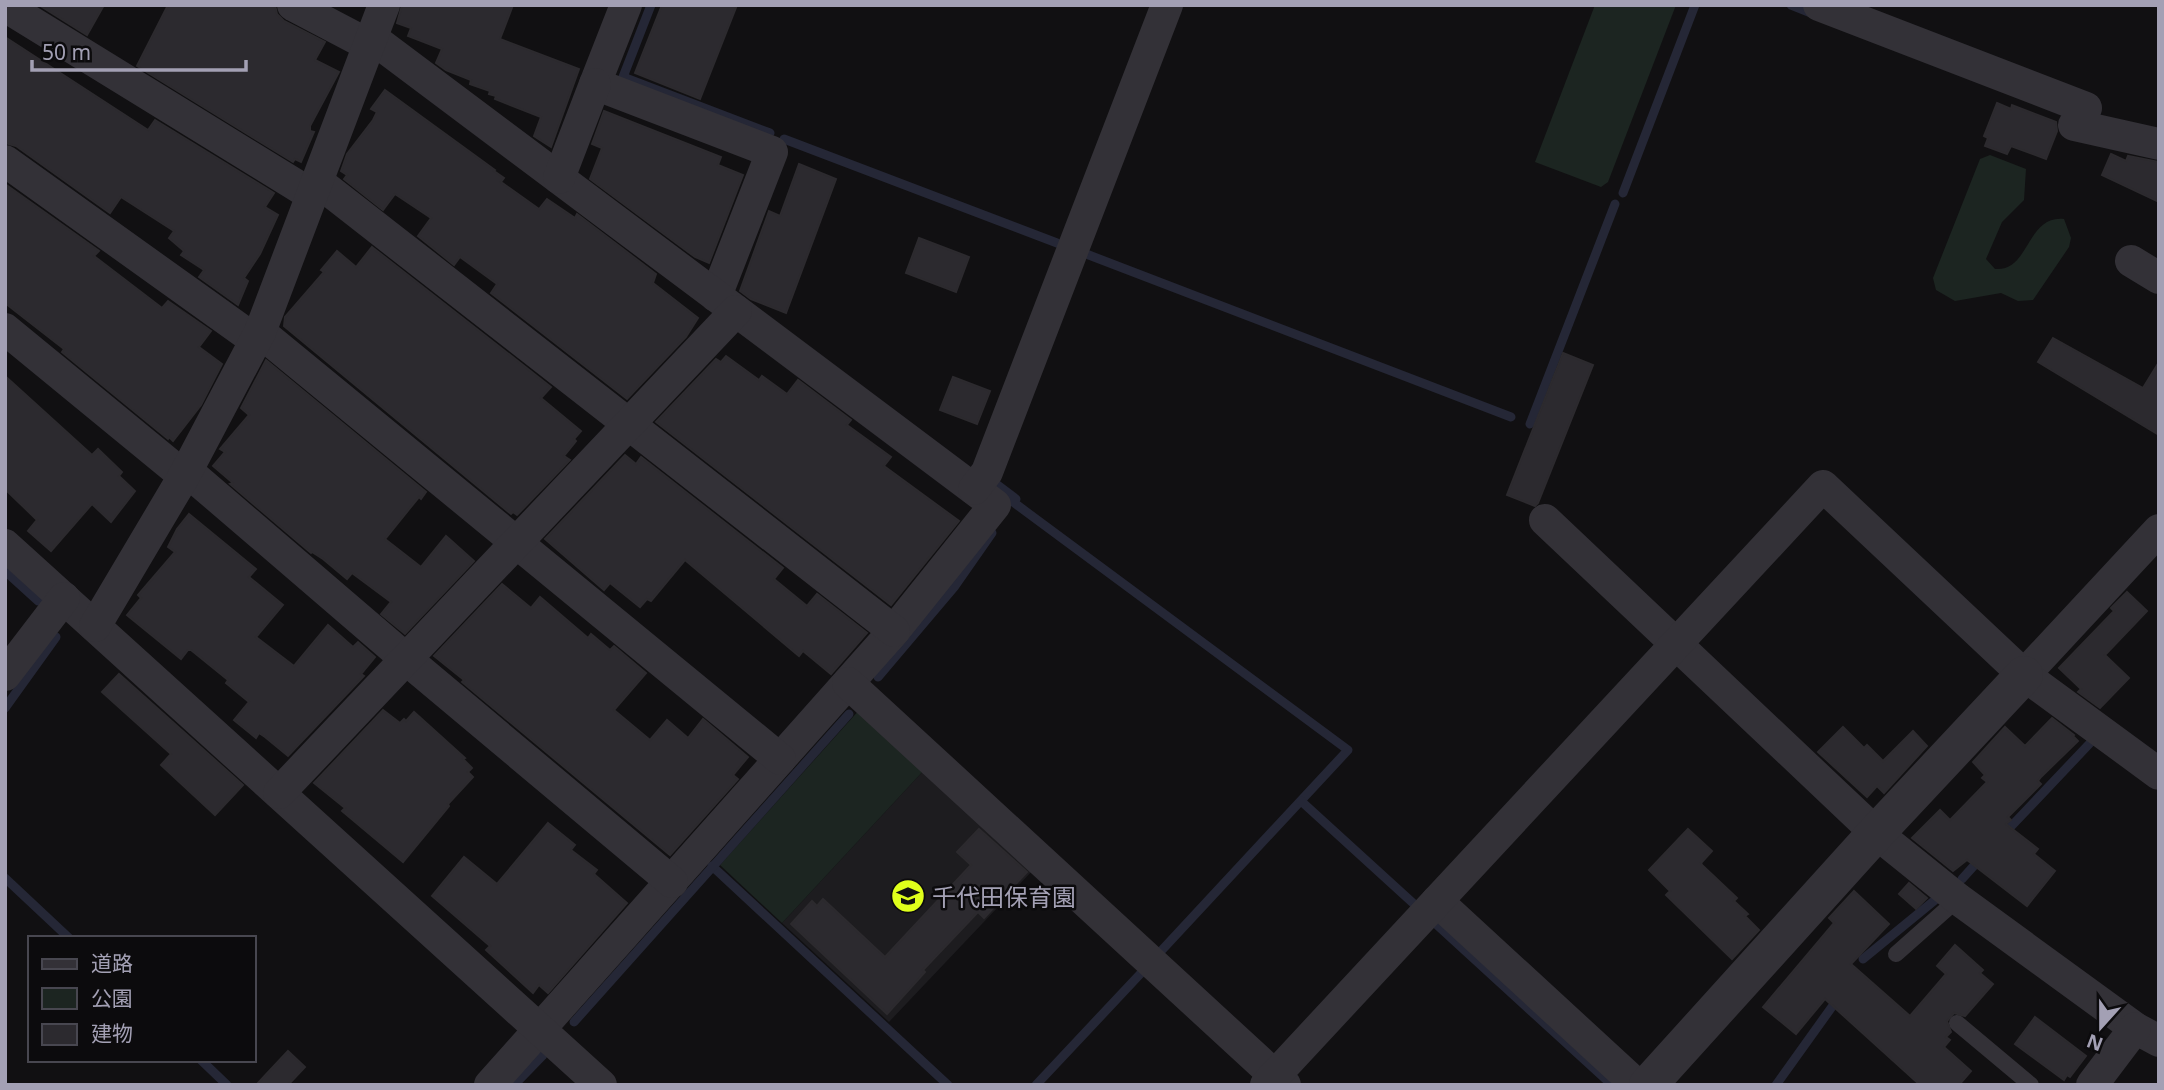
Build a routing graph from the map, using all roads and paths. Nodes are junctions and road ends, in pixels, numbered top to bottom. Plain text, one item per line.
1 (293, 5) edge
2 (384, 5) edge
3 (626, 5) edge
4 (1167, 5) edge
5 (1819, 5) edge
6 (5, 6) edge
7 (370, 42) junction
8 (595, 84) junction
9 (2159, 144) edge
10 (5, 161) edge
11 (559, 178) junction
12 (314, 188) junction
13 (2131, 261) dead end
14 (2159, 278) edge
15 (726, 304) junction
16 (5, 329) edge
17 (258, 336) junction
18 (629, 424) junction
19 (186, 474) junction
20 (974, 489) junction
21 (1545, 520) dead end
22 (2159, 530) edge
23 (517, 542) junction
24 (5, 545) edge
25 (64, 598) junction
26 (95, 626) junction
27 (894, 631) junction
28 (1676, 644) junction
29 (406, 659) junction
30 (5, 675) edge
31 (2024, 675) junction
32 (848, 683) junction
33 (780, 759) junction
34 (2159, 774) edge
35 (279, 793) junction
36 (1876, 833) junction
37 (672, 882) junction
38 (1958, 899) junction
39 (1437, 901) junction
40 (1896, 954) dead end
41 (1957, 1023) dead end
42 (542, 1029) junction
43 (2147, 1035) edge
44 (1275, 1082) edge
45 (490, 1085) edge
46 (601, 1085) edge
47 (1637, 1085) edge
48 (1648, 1085) edge
49 (2031, 1085) edge
50 (2092, 1085) edge

1 - 7 street
2 - 7 street
3 - 8 street
4 - 20 street
5 - 9 street
6 - 12 street
7 - 11 street
7 - 12 street
8 - 11 street
8 - 15 street
10 - 17 street
11 - 15 street
12 - 17 street
12 - 18 street
13 - 14 street
15 - 18 street
15 - 20 street
16 - 19 street
17 - 19 street
17 - 23 street
18 - 23 street
18 - 27 street
19 - 26 street
19 - 29 street
20 - 27 street
21 - 28 street
22 - 31 street
23 - 29 street
23 - 33 street
24 - 25 street
25 - 26 street
25 - 30 street
26 - 35 street
27 - 32 street
28 - 31 street
28 - 36 street
28 - 39 street
29 - 35 street
29 - 37 street
31 - 34 street
31 - 36 street
32 - 33 street
32 - 44 street
33 - 37 street
35 - 42 street
36 - 38 street
36 - 48 street
37 - 42 street
38 - 40 lane
38 - 43 street
39 - 44 street
39 - 47 street
41 - 49 lane
42 - 45 street
42 - 46 street
43 - 50 street

